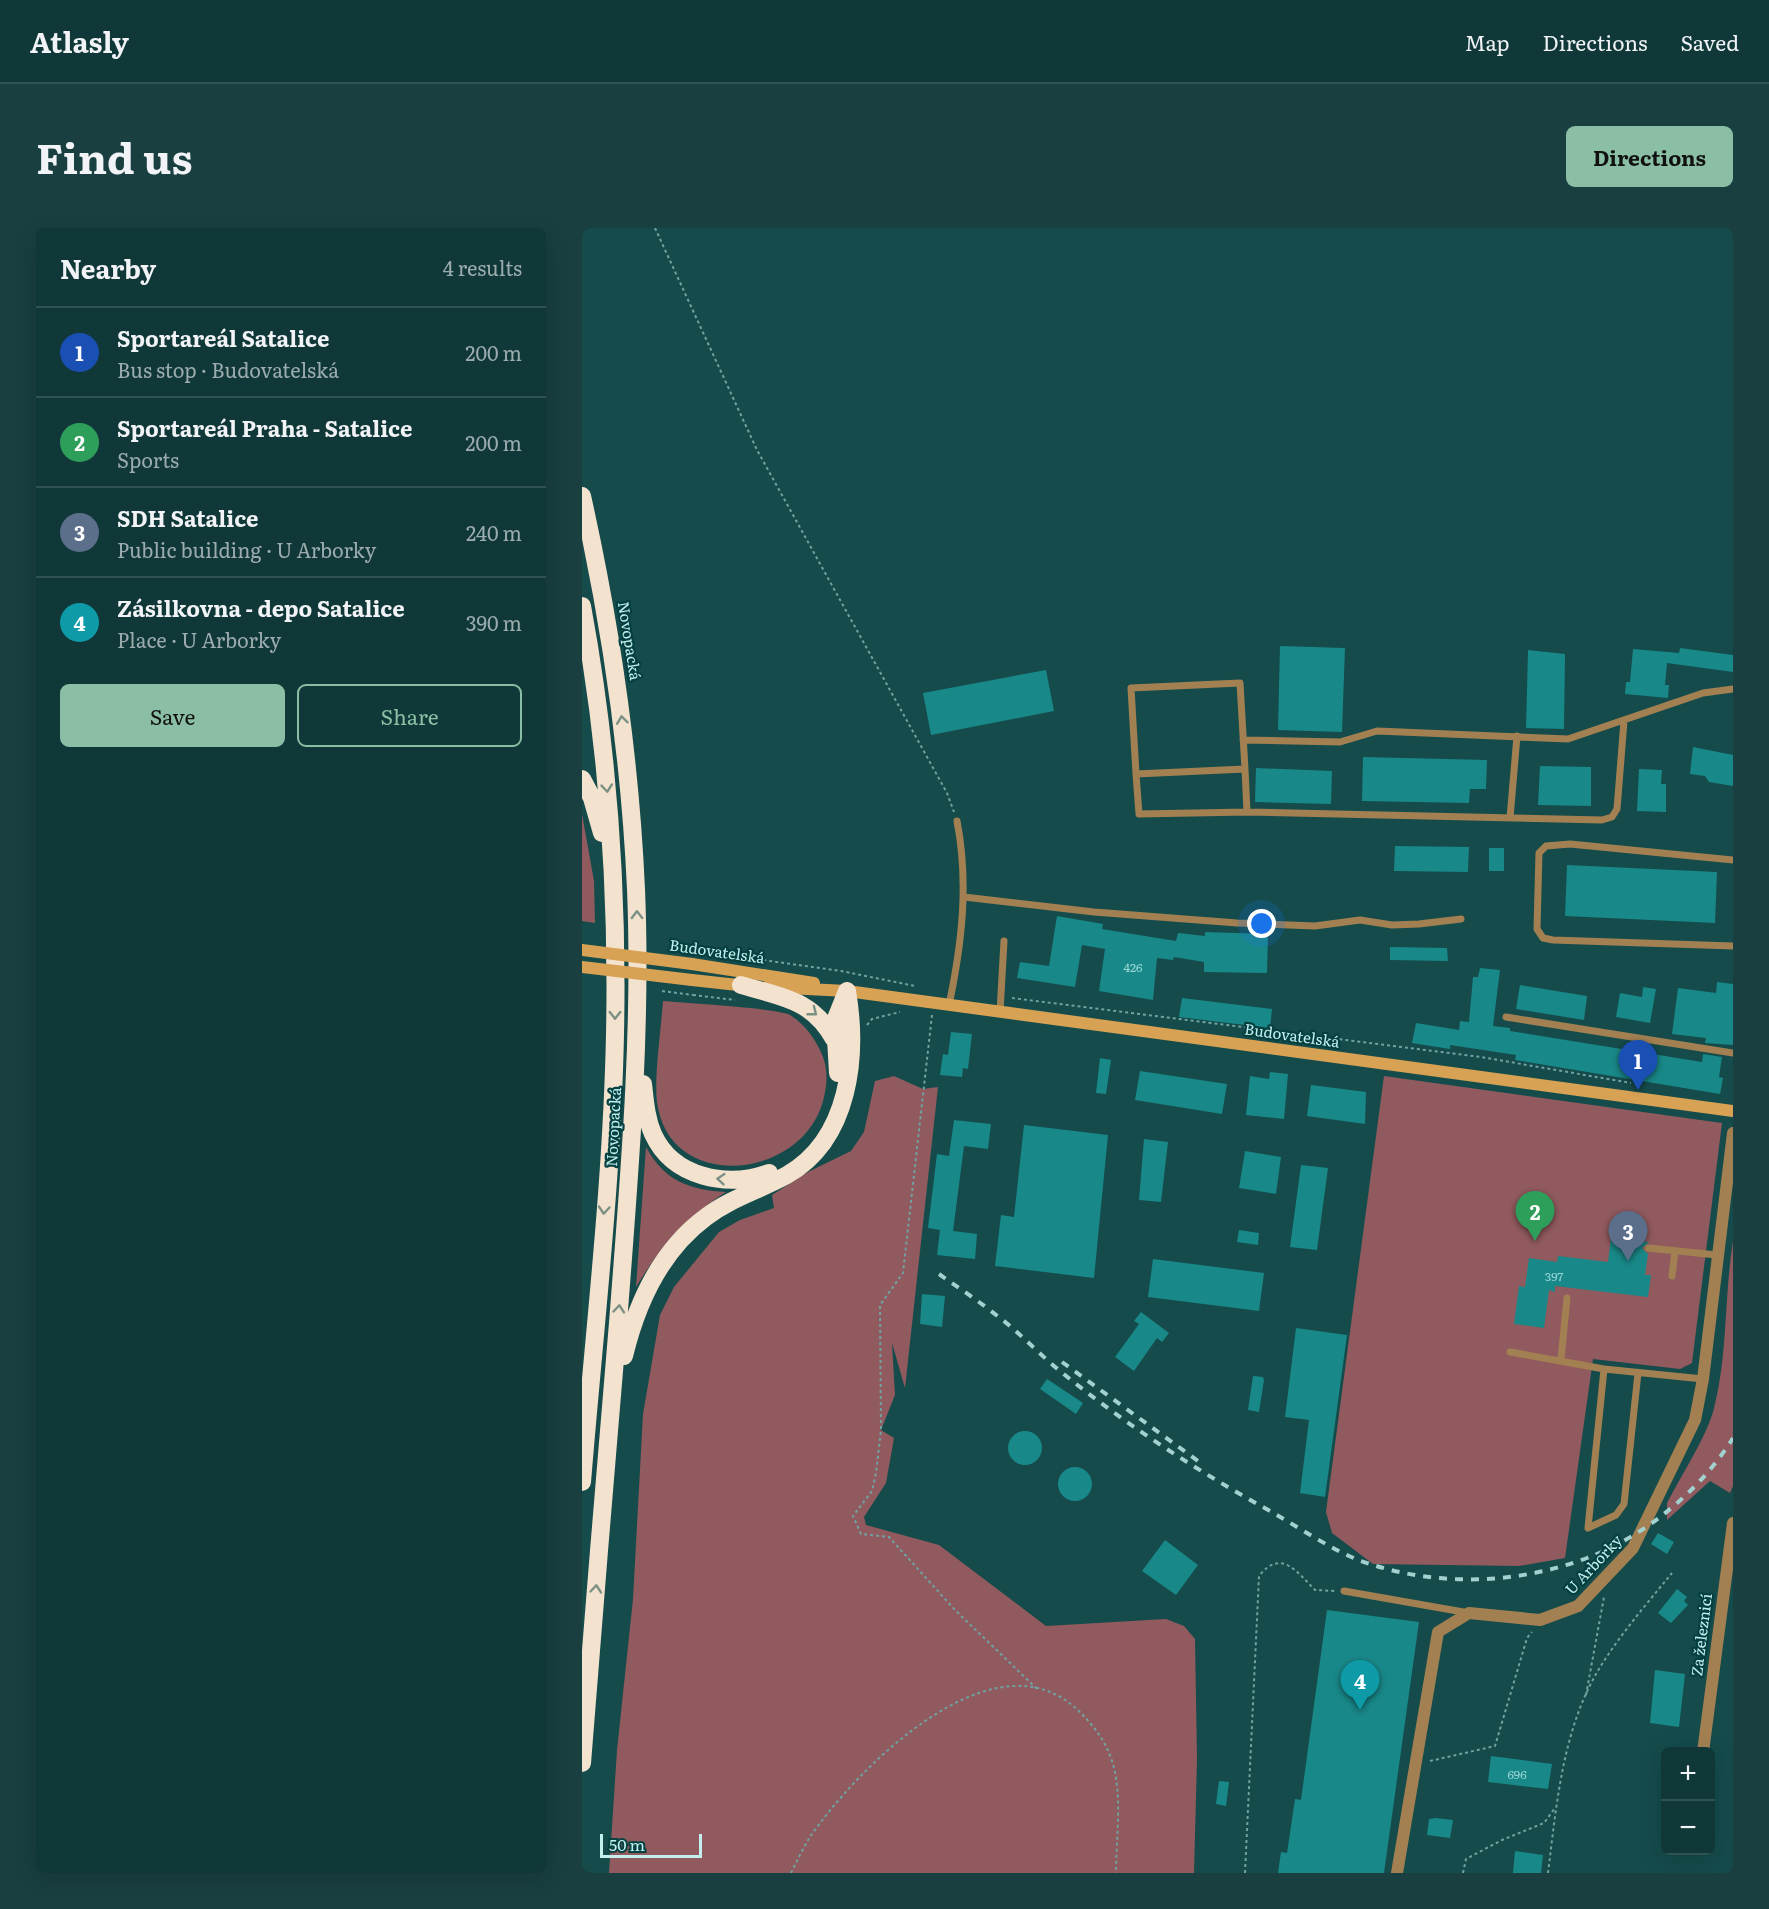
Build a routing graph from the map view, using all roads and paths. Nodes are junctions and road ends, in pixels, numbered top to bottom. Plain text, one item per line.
1 (655, 228) edge
2 (582, 496) edge
3 (582, 606) edge
4 (1733, 689) edge
5 (1624, 721) junction
6 (1517, 736) junction
7 (1243, 740) junction
8 (1245, 769) junction
9 (1136, 774) junction
10 (582, 779) edge
11 (1247, 812) junction
12 (1510, 818) junction
13 (957, 820) joint
14 (1733, 860) edge
15 (613, 873) junction
16 (964, 897) junction
17 (1461, 919) dead end
18 (1004, 941) dead end
19 (1733, 946) edge
20 (582, 950) edge
21 (692, 950) dead end
22 (582, 967) edge
23 (741, 985) junction
24 (916, 986) dead end
25 (847, 991) junction
26 (1012, 998) dead end
27 (949, 1005) junction
28 (1000, 1011) junction
29 (904, 1012) dead end
30 (923, 1014) dead end
31 (932, 1015) junction
32 (940, 1016) dead end
33 (1506, 1017) dead end
34 (865, 1028) dead end
35 (637, 1036) junction
36 (834, 1039) junction
37 (1733, 1053) edge
38 (1636, 1084) dead end
39 (1733, 1111) edge
40 (1733, 1133) edge
41 (1648, 1248) dead end
42 (1675, 1251) junction
43 (1717, 1255) junction
44 (1672, 1276) dead end
45 (1567, 1298) dead end
46 (1510, 1352) dead end
47 (1561, 1359) junction
48 (1604, 1369) junction
49 (1638, 1373) junction
50 (1703, 1379) junction
51 (610, 1409) junction
52 (582, 1482) edge
53 (1733, 1523) edge
54 (1672, 1573) dead end
55 (1607, 1577) junction
56 (1344, 1591) joint
57 (1468, 1613) junction
58 (1540, 1620) junction
59 (1037, 1689) junction
60 (1586, 1699) junction
61 (1704, 1747) edge
62 (1415, 1761) junction
63 (582, 1763) edge
64 (1557, 1805) junction
65 (791, 1873) edge
66 (1116, 1873) edge
67 (1245, 1873) edge
68 (1397, 1873) edge
69 (1463, 1873) edge
70 (1548, 1873) edge

1 - 13 path
35 -> 2 highway, Novopacká
3 -> 15 highway, Novopacká
4 - 5 lane
5 - 6 lane
5 - 12 lane
6 - 7 lane
6 - 12 lane
7 - 8 lane
7 - 9 lane
8 - 9 lane
8 - 11 lane
9 - 11 lane
10 - 15 highway
11 - 12 lane
13 - 16 lane
14 - 19 lane
15 -> 52 highway, Novopacká
16 - 17 lane
16 - 27 lane
18 - 28 lane
20 - 25 street, Budovatelská, bridge
21 - 24 path
22 - 23 street, Budovatelská, bridge
23 - 25 street, Budovatelská
23 -> 36 highway
25 - 27 street, Budovatelská
25 - 36 highway
25 - 51 highway
26 - 38 path
27 - 28 street, Budovatelská
28 - 39 street, Budovatelská
29 - 34 path
30 - 31 path
31 - 32 path
31 - 59 path
33 - 37 lane
36 -> 35 highway
51 -> 35 highway, Novopacká
40 - 43 street, U Arborky
41 - 42 lane
42 - 43 lane
42 - 44 lane
43 - 50 street, U Arborky
45 - 47 lane
46 - 47 lane
47 - 48 lane
48 - 49 lane
48 - 49 lane
49 - 50 lane
50 - 55 street, U Arborky
63 -> 51 highway, Novopacká
53 - 61 street, Za železnicí
54 - 60 path
55 - 58 street, U Arborky
55 - 60 path
56 - 57 lane
56 - 67 path
57 - 58 street, U Arborky
57 - 62 street
58 - 62 path
59 - 65 path
59 - 66 path
60 - 64 path
62 - 68 street
64 - 69 path
64 - 70 path

